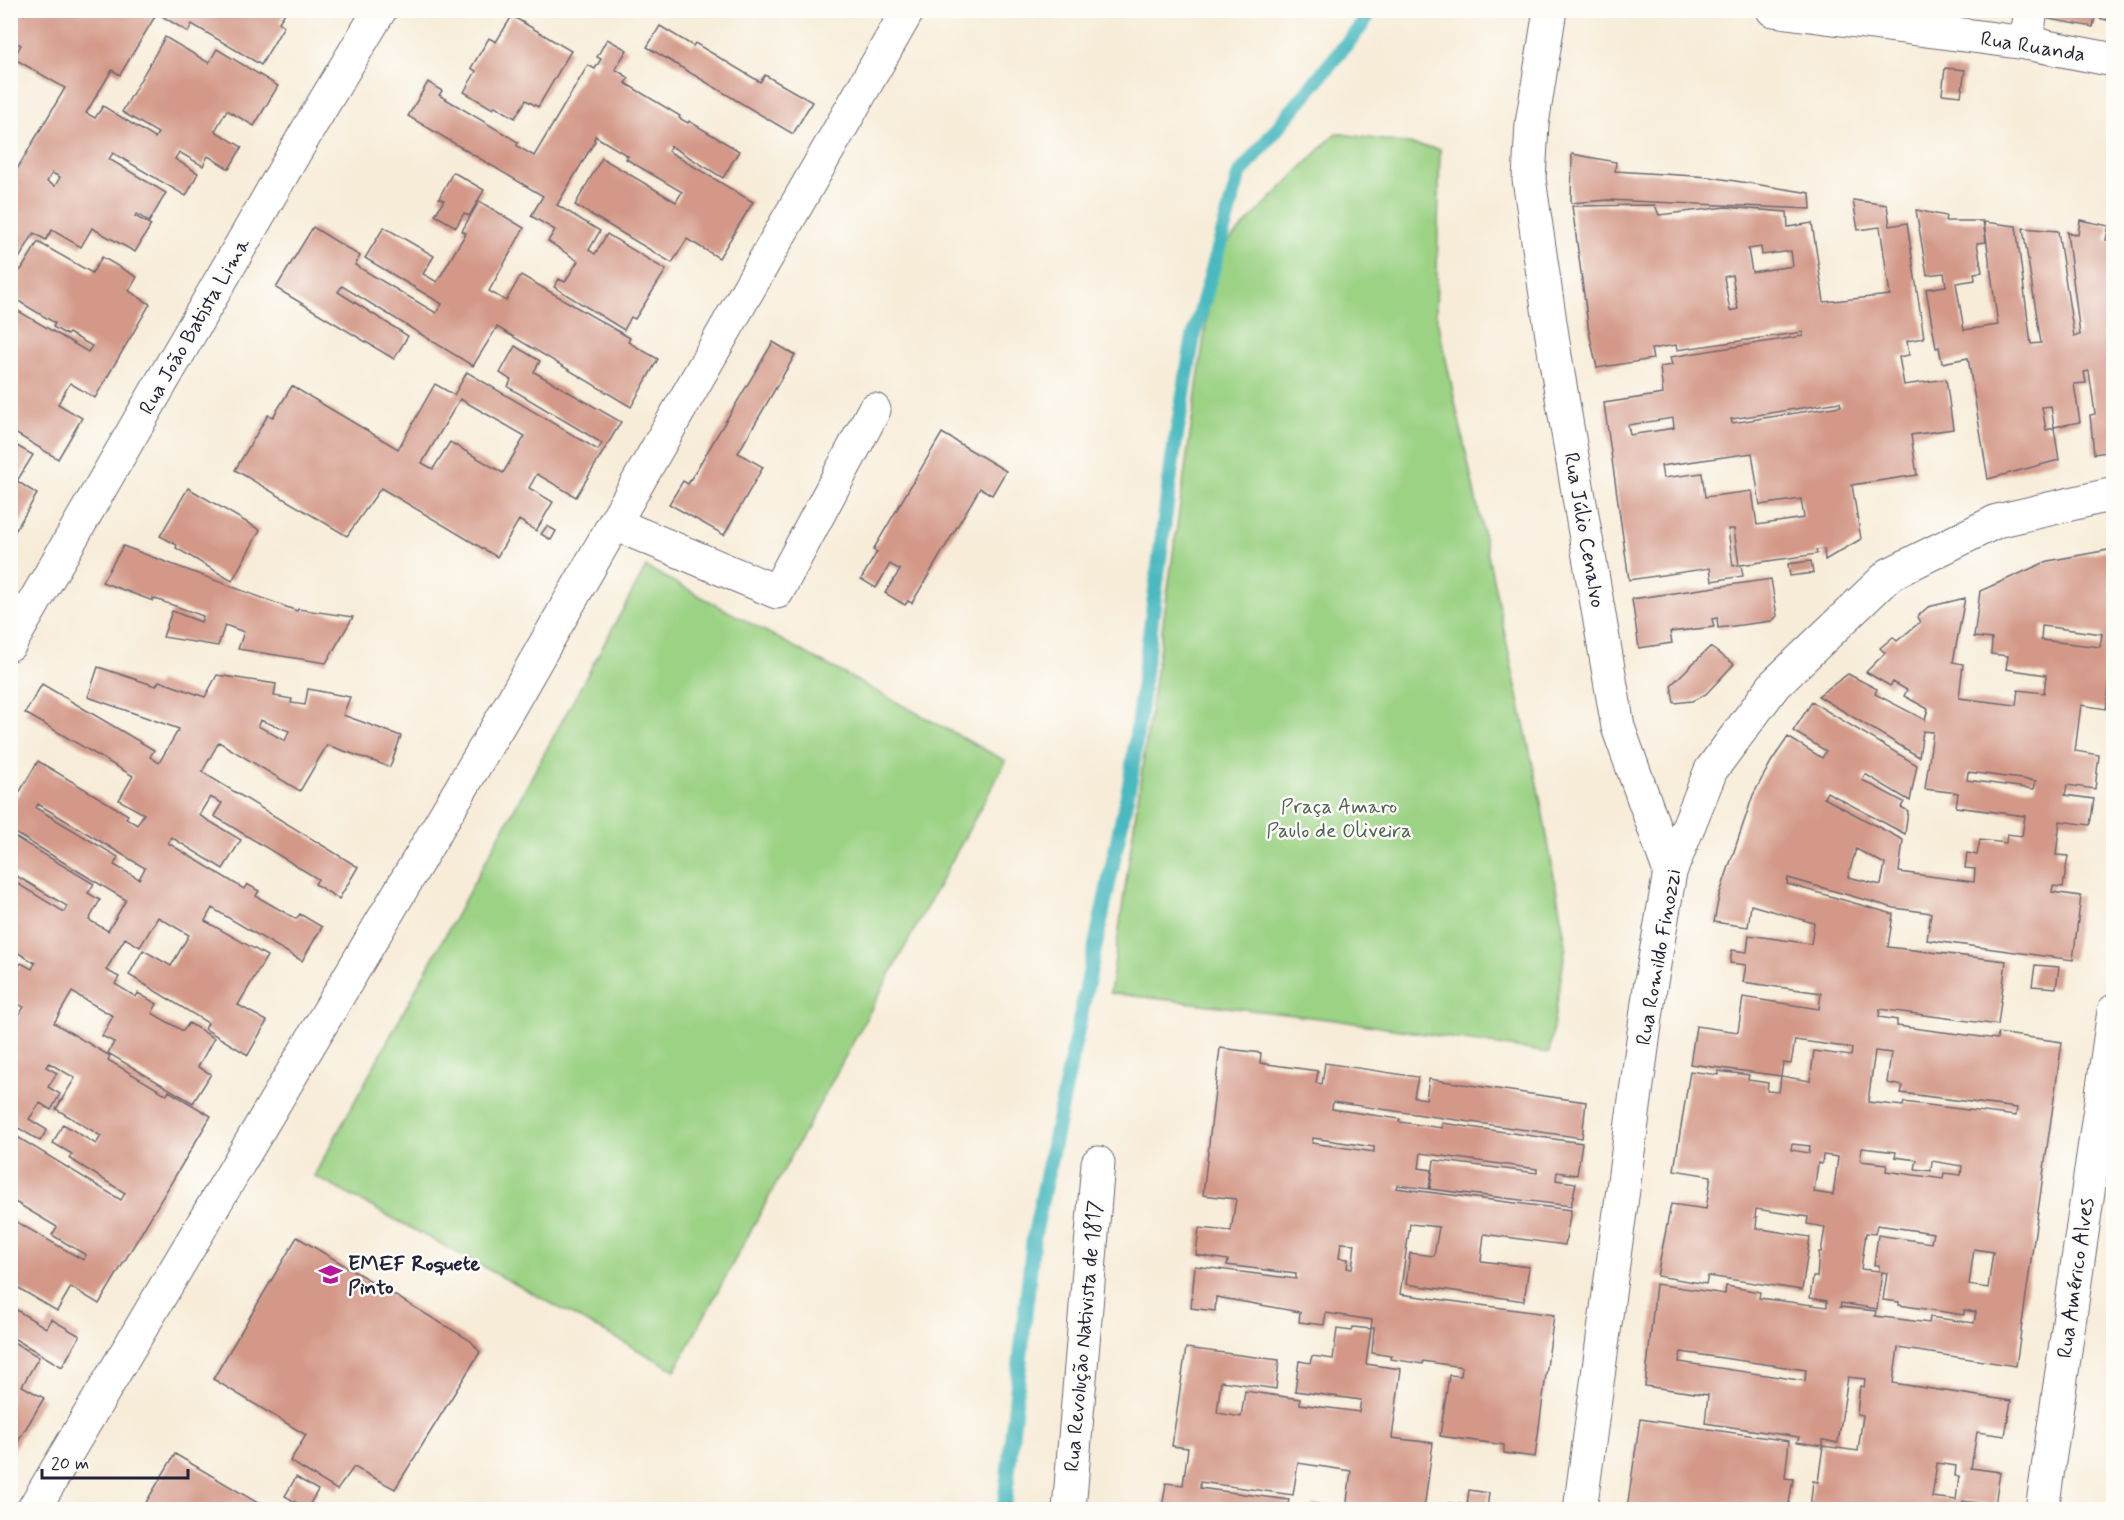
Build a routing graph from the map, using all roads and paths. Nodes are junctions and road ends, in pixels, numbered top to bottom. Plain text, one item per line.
1 (380, 10) edge
2 (908, 10) edge
3 (1550, 10) edge
4 (2031, 10) edge
5 (1791, 12) edge
6 (2026, 43) junction
7 (2114, 60) edge
8 (874, 410) dead end
9 (2114, 494) edge
10 (615, 524) junction
11 (10, 644) edge
12 (1670, 872) junction
13 (2114, 1011) edge
14 (1098, 1163) dead end
15 (33, 1509) edge
16 (1069, 1509) edge
17 (1580, 1509) edge
18 (2042, 1509) edge

1 - 11 street, Rua João Batista Lima
2 - 10 street
3 - 12 street, Rua Júlio Cenalvo
4 - 6 street
5 - 6 street, Rua Ruanda
6 - 7 street, Rua Ruanda
8 - 10 street
9 - 12 street, Rua Romildo Finozzi
10 - 15 street
12 - 17 street, Rua Romildo Finozzi
13 - 18 street, Rua Américo Alves
14 - 16 street, Rua Revolução Nativista de 1817

